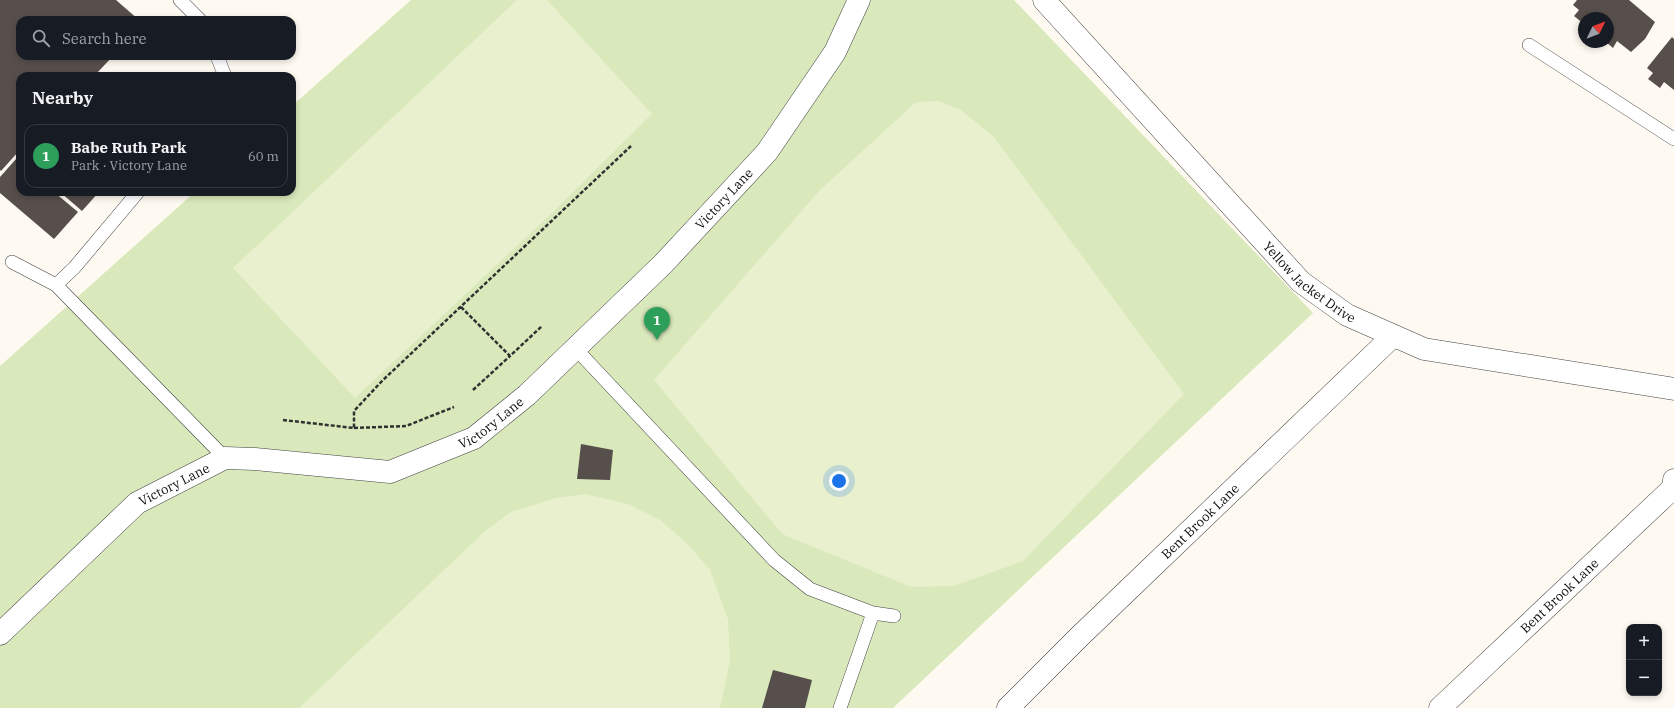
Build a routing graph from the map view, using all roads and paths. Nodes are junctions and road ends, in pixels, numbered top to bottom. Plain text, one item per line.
1 (180, 0) edge
2 (860, 0) edge
3 (1044, 0) edge
4 (196, 16) edge
5 (1529, 45) dead end
6 (219, 60) edge
7 (223, 72) edge
8 (1674, 139) edge
9 (631, 146) dead end
10 (135, 196) edge
11 (12, 262) dead end
12 (56, 285) junction
13 (461, 307) junction
14 (542, 326) dead end
15 (1393, 336) junction
16 (576, 349) junction
17 (510, 356) junction
18 (1674, 389) edge
19 (473, 390) dead end
20 (454, 407) dead end
21 (283, 420) dead end
22 (354, 428) junction
23 (225, 458) junction
24 (1674, 480) edge
25 (873, 613) junction
26 (894, 616) dead end
27 (0, 634) edge
28 (840, 708) edge
29 (1008, 708) edge
30 (1440, 708) edge

1 - 4 lane
2 - 16 street, Victory Lane
3 - 15 street, Yellow Jacket Drive
5 - 8 lane
6 - 7 lane
9 - 13 path
10 - 12 lane
11 - 12 lane
12 - 23 lane
13 - 17 path
13 - 22 path
14 - 17 path
15 - 18 street, Yellow Jacket Drive
15 - 29 street, Bent Brook Lane
16 - 23 street, Victory Lane
16 - 25 lane
17 - 19 path
20 - 22 path
21 - 22 path
23 - 27 street, Victory Lane
24 - 30 street, Bent Brook Lane
25 - 26 lane
25 - 28 lane

